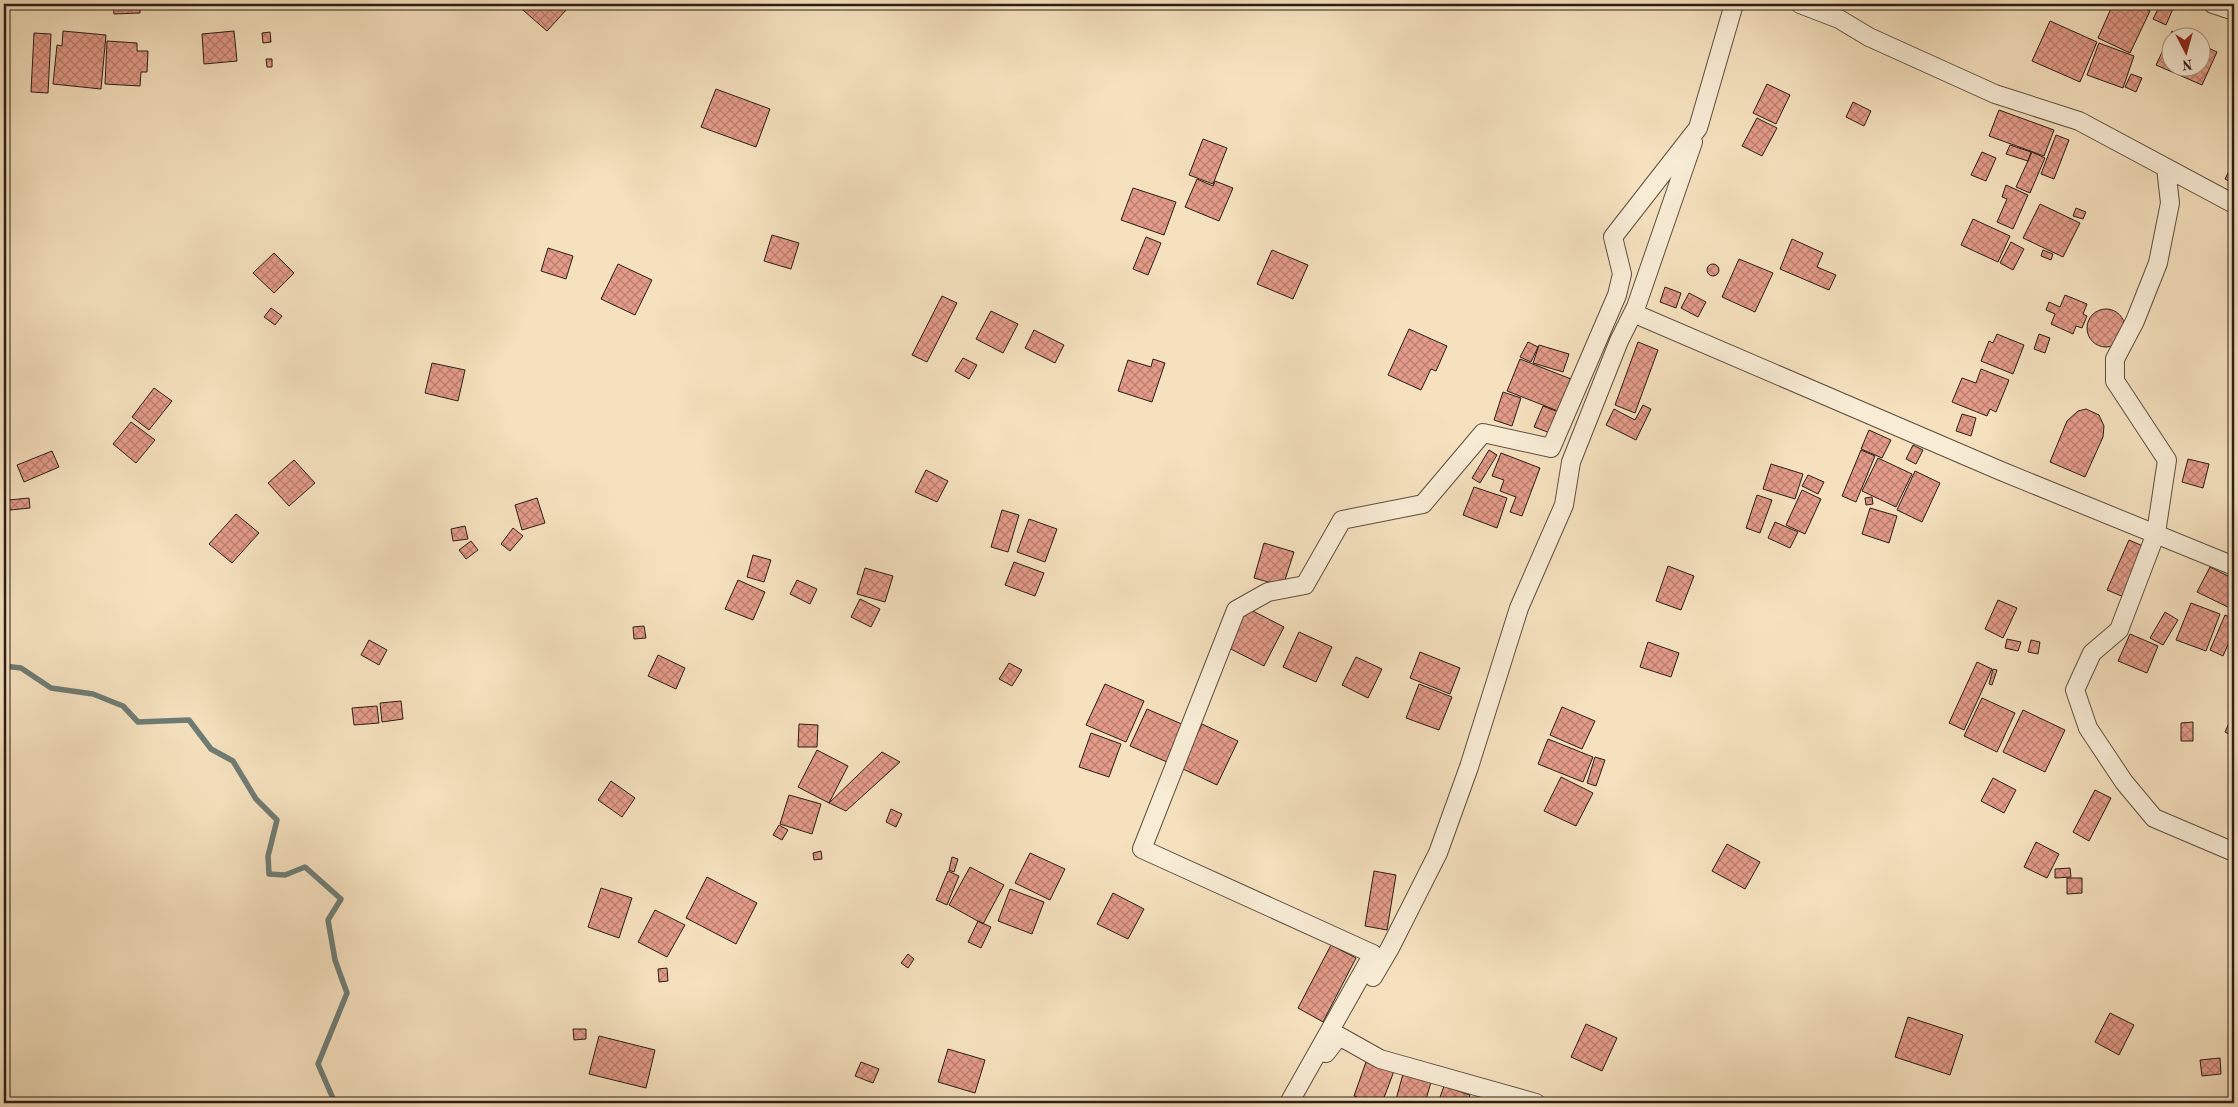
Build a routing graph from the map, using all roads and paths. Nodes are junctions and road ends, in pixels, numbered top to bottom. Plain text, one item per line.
1 (1734, 4) edge
2 (1800, 4) edge
3 (2213, 4) edge
4 (2234, 11) edge
5 (1698, 128) junction
6 (2166, 168) junction
7 (2234, 204) edge
8 (1632, 313) junction
9 (2156, 533) junction
10 (2234, 566) edge
11 (2234, 852) edge
12 (1339, 1036) junction
13 (1289, 1103) edge
14 (1536, 1103) edge

1 - 5 street
2 - 6 street
3 - 4 street
5 - 8 street
5 - 13 street
6 - 7 street
6 - 9 street
8 - 9 street
8 - 12 street
9 - 10 street
9 - 11 street
12 - 13 street
12 - 14 street

